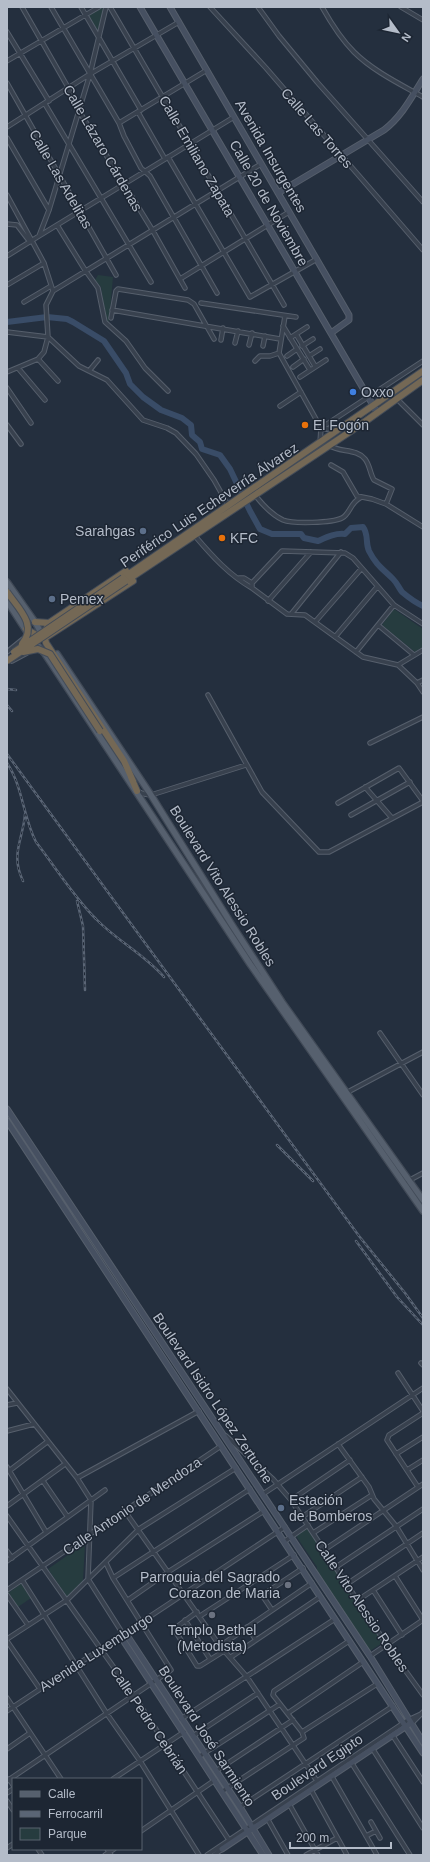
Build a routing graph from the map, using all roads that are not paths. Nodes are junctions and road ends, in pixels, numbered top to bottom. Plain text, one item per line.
1 (22, 7) edge
2 (51, 7) edge
3 (81, 7) edge
4 (99, 7) edge
5 (106, 7) edge
6 (110, 7) edge
7 (140, 7) edge
8 (170, 7) edge
9 (210, 7) edge
10 (258, 7) edge
11 (322, 7) edge
12 (401, 7) edge
13 (85, 15) junction
14 (423, 20) edge
15 (179, 22) junction
16 (64, 28) junction
17 (7, 32) edge
18 (157, 36) junction
19 (99, 39) junction
20 (41, 40) junction
21 (135, 49) junction
22 (20, 53) junction
23 (7, 61) edge
24 (113, 62) junction
25 (207, 70) junction
26 (90, 74) junction
27 (423, 79) edge
28 (7, 83) edge
29 (184, 84) junction
30 (69, 88) junction
31 (415, 93) junction
32 (163, 97) junction
33 (423, 97) edge
34 (47, 102) junction
35 (79, 111) junction
36 (139, 111) junction
37 (25, 116) junction
38 (234, 117) junction
39 (119, 123) junction
40 (7, 127) edge
41 (213, 130) junction
42 (7, 138) edge
43 (368, 140) junction
44 (69, 144) junction
45 (190, 144) junction
46 (342, 155) junction
47 (167, 158) junction
48 (262, 164) junction
49 (146, 172) junction
50 (60, 177) junction
51 (239, 177) junction
52 (124, 185) junction
53 (218, 190) junction
54 (278, 193) junction
55 (7, 195) edge
56 (100, 198) junction
57 (423, 202) edge
58 (196, 204) junction
59 (49, 210) junction
60 (79, 211) junction
61 (289, 212) junction
62 (175, 217) junction
63 (7, 224) edge
64 (57, 225) junction
65 (266, 225) junction
66 (153, 232) junction
67 (40, 236) junction
68 (245, 238) junction
69 (31, 242) junction
70 (129, 246) junction
71 (423, 250) edge
72 (223, 251) junction
73 (7, 256) edge
74 (107, 258) junction
75 (317, 259) junction
76 (44, 263) junction
77 (201, 265) junction
78 (85, 270) junction
79 (295, 272) junction
80 (116, 275) dead end
81 (180, 279) junction
82 (151, 282) dead end
83 (7, 285) edge
84 (51, 286) junction
85 (272, 286) junction
86 (186, 288) dead end
87 (53, 291) junction
88 (217, 293) dead end
89 (24, 302) dead end
90 (201, 303) dead end
91 (284, 305) dead end
92 (112, 310) junction
93 (285, 316) junction
94 (296, 317) dead end
95 (110, 318) dead end
96 (205, 326) junction
97 (283, 326) junction
98 (307, 327) dead end
99 (223, 328) junction
100 (238, 331) junction
101 (7, 332) edge
102 (252, 333) junction
103 (331, 333) junction
104 (296, 334) junction
105 (265, 336) junction
106 (48, 337) junction
107 (290, 338) junction
108 (313, 338) dead end
109 (214, 339) dead end
110 (280, 339) junction
111 (221, 340) dead end
112 (235, 342) dead end
113 (249, 345) dead end
114 (263, 346) dead end
115 (302, 346) junction
116 (297, 349) junction
117 (320, 349) dead end
118 (278, 353) junction
119 (287, 356) dead end
120 (309, 356) junction
121 (38, 359) junction
122 (304, 359) junction
123 (98, 360) dead end
124 (326, 360) dead end
125 (255, 361) dead end
126 (423, 361) edge
127 (315, 366) junction
128 (293, 367) dead end
129 (18, 368) junction
130 (310, 370) junction
131 (89, 371) junction
132 (423, 371) edge
133 (7, 372) edge
134 (300, 377) dead end
135 (423, 380) edge
136 (58, 381) dead end
137 (7, 388) edge
138 (168, 391) dead end
139 (301, 392) junction
140 (369, 397) junction
141 (397, 398) junction
142 (45, 400) dead end
143 (374, 405) junction
144 (280, 406) dead end
145 (377, 412) junction
146 (32, 423) dead end
147 (7, 424) edge
148 (423, 425) edge
149 (321, 428) junction
150 (338, 431) junction
151 (320, 443) junction
152 (21, 444) dead end
153 (329, 445) junction
154 (331, 465) dead end
155 (251, 495) junction
156 (360, 498) junction
157 (236, 504) junction
158 (386, 504) junction
159 (228, 505) junction
160 (423, 527) edge
161 (195, 536) junction
162 (311, 552) junction
163 (341, 552) junction
164 (155, 562) junction
165 (142, 564) junction
166 (361, 569) junction
167 (239, 578) junction
168 (125, 580) junction
169 (7, 582) edge
170 (252, 583) junction
171 (377, 587) junction
172 (252, 588) junction
173 (7, 592) edge
174 (268, 600) junction
175 (7, 602) edge
176 (394, 605) junction
177 (292, 613) junction
178 (30, 614) junction
179 (35, 622) junction
180 (315, 622) junction
181 (49, 623) junction
182 (423, 624) edge
183 (378, 625) junction
184 (25, 628) junction
185 (57, 631) junction
186 (335, 637) junction
187 (44, 639) junction
188 (22, 640) junction
189 (423, 650) edge
190 (31, 651) junction
191 (7, 652) edge
192 (17, 652) junction
193 (356, 652) junction
194 (45, 654) junction
195 (414, 655) junction
196 (7, 656) edge
197 (7, 662) edge
198 (398, 665) junction
199 (423, 680) edge
200 (417, 683) junction
201 (423, 692) edge
202 (208, 695) dead end
203 (423, 717) edge
204 (370, 742) dead end
205 (246, 765) junction
206 (133, 781) junction
207 (410, 782) junction
208 (366, 787) junction
209 (137, 791) junction
210 (151, 795) junction
211 (377, 801) junction
212 (338, 802) dead end
213 (423, 802) edge
214 (351, 815) dead end
215 (392, 818) junction
216 (229, 927) junction
217 (380, 1033) dead end
218 (423, 1052) edge
219 (401, 1064) junction
220 (344, 1094) junction
221 (423, 1095) edge
222 (8, 1112) edge
223 (7, 1121) edge
224 (423, 1173) edge
225 (406, 1182) junction
226 (423, 1200) edge
227 (423, 1211) edge
228 (108, 1262) junction
229 (103, 1265) junction
230 (137, 1305) junction
231 (132, 1309) junction
232 (170, 1356) junction
233 (165, 1359) junction
234 (398, 1373) dead end
235 (423, 1388) edge
236 (7, 1390) edge
237 (412, 1395) junction
238 (17, 1403) junction
239 (7, 1405) edge
240 (199, 1411) junction
241 (423, 1412) edge
242 (34, 1424) junction
243 (219, 1430) junction
244 (7, 1432) edge
245 (423, 1437) edge
246 (48, 1442) junction
247 (338, 1444) junction
248 (221, 1446) junction
249 (396, 1454) junction
250 (350, 1460) junction
251 (423, 1460) edge
252 (66, 1464) junction
253 (236, 1468) junction
254 (8, 1469) edge
255 (407, 1470) junction
256 (362, 1477) junction
257 (77, 1478) junction
258 (43, 1481) junction
259 (278, 1484) junction
260 (423, 1484) edge
261 (418, 1487) junction
262 (250, 1489) junction
263 (105, 1490) dead end
264 (263, 1494) junction
265 (23, 1495) junction
266 (372, 1495) junction
267 (91, 1500) junction
268 (290, 1500) junction
269 (7, 1506) edge
270 (423, 1509) edge
271 (124, 1510) junction
272 (384, 1510) junction
273 (264, 1511) junction
274 (7, 1516) edge
275 (67, 1516) junction
276 (302, 1517) junction
277 (308, 1525) junction
278 (396, 1526) junction
279 (285, 1527) junction
280 (139, 1530) junction
281 (46, 1532) junction
282 (278, 1532) junction
283 (90, 1533) junction
284 (313, 1533) junction
285 (423, 1533) edge
286 (292, 1536) junction
287 (285, 1541) junction
288 (407, 1544) junction
289 (28, 1545) junction
290 (324, 1550) junction
291 (7, 1551) edge
292 (154, 1551) junction
293 (294, 1555) junction
294 (12, 1558) junction
295 (423, 1558) edge
296 (7, 1561) edge
297 (418, 1561) junction
298 (106, 1563) junction
299 (44, 1566) junction
300 (336, 1567) junction
301 (303, 1568) junction
302 (423, 1570) edge
303 (168, 1572) junction
304 (395, 1576) junction
305 (113, 1578) junction
306 (88, 1579) junction
307 (22, 1580) junction
308 (312, 1583) junction
309 (347, 1584) junction
310 (7, 1590) edge
311 (373, 1590) junction
312 (7, 1595) edge
313 (184, 1595) junction
314 (320, 1597) junction
315 (67, 1600) junction
316 (128, 1600) junction
317 (358, 1600) junction
318 (272, 1610) junction
319 (197, 1612) junction
320 (45, 1615) junction
321 (200, 1616) junction
322 (335, 1619) junction
323 (186, 1620) junction
324 (423, 1620) edge
325 (141, 1623) junction
326 (28, 1625) junction
327 (247, 1627) junction
328 (122, 1634) junction
329 (402, 1635) junction
330 (7, 1640) edge
331 (256, 1640) junction
332 (349, 1641) junction
333 (387, 1645) junction
334 (220, 1646) junction
335 (102, 1649) junction
336 (224, 1651) junction
337 (370, 1656) junction
338 (231, 1657) junction
339 (210, 1659) junction
340 (363, 1662) junction
341 (77, 1665) junction
342 (247, 1677) junction
343 (154, 1682) junction
344 (377, 1684) junction
345 (40, 1689) junction
346 (258, 1693) junction
347 (423, 1695) edge
348 (134, 1696) junction
349 (7, 1698) edge
350 (280, 1704) junction
351 (393, 1706) junction
352 (13, 1707) junction
353 (7, 1711) edge
354 (269, 1711) junction
355 (288, 1713) junction
356 (422, 1713) edge
357 (107, 1714) junction
358 (179, 1720) junction
359 (293, 1720) junction
360 (407, 1723) junction
361 (282, 1729) junction
362 (184, 1732) junction
363 (30, 1733) junction
364 (303, 1734) junction
365 (193, 1736) junction
366 (393, 1736) junction
367 (423, 1742) edge
368 (165, 1744) junction
369 (293, 1746) junction
370 (371, 1747) junction
371 (7, 1749) edge
372 (423, 1753) edge
373 (46, 1755) junction
374 (202, 1755) junction
375 (140, 1761) junction
376 (351, 1761) junction
377 (305, 1763) junction
378 (216, 1771) junction
379 (331, 1774) junction
380 (60, 1778) edge
381 (114, 1778) edge
382 (8, 1780) edge
383 (215, 1780) junction
384 (317, 1781) junction
385 (423, 1782) edge
386 (310, 1788) junction
387 (225, 1790) junction
388 (197, 1793) junction
389 (288, 1803) junction
390 (240, 1807) junction
391 (171, 1810) junction
392 (266, 1817) junction
393 (371, 1822) dead end
394 (250, 1828) junction
395 (423, 1828) edge
396 (142, 1830) edge
397 (376, 1831) junction
398 (366, 1836) junction
399 (337, 1838) junction
400 (380, 1838) dead end
401 (229, 1840) junction
402 (222, 1849) joint
403 (315, 1850) junction
404 (109, 1852) edge
405 (105, 1855) edge
406 (199, 1855) edge
407 (207, 1855) edge
408 (214, 1855) edge
409 (263, 1855) edge
410 (269, 1855) edge
411 (288, 1855) edge
412 (306, 1855) edge
413 (318, 1855) edge
414 (347, 1855) edge
415 (377, 1855) edge
416 (410, 1855) edge

1 - 20 street, Calle Lázaro Cárdenas
2 - 16 street
3 - 13 street
4 - 13 street
5 - 19 street
6 - 21 street, Calle Emiliano Zapata
7 - 18 street, Calle 20 de Noviembre
8 - 15 street, Avenida Insurgentes
9 - 46 street, Calle Las Torres
10 - 43 street
11 - 31 street
12 - 14 street
13 - 16 street
13 - 19 street
15 - 18 street
15 - 25 street, Avenida Insurgentes
16 - 20 street
16 - 26 street
17 - 22 street
18 - 21 street
18 - 29 street, Calle 20 de Noviembre
19 - 24 street
19 - 26 street
20 - 22 street
20 - 30 street, Calle Lázaro Cárdenas
21 - 24 street
21 - 32 street, Calle Emiliano Zapata
22 - 23 street
22 - 34 street
24 - 26 street
24 - 36 street
25 - 29 street
25 - 38 street, Avenida Insurgentes
26 - 30 street
26 - 35 street
26 - 39 street
27 - 31 street
28 - 37 street, Calle Las Adelitas
29 - 32 street
29 - 41 street, Calle 20 de Noviembre
30 - 34 street
30 - 35 street, Calle Lázaro Cárdenas
31 - 33 street
31 - 43 street
32 - 36 street
32 - 45 street, Calle Emiliano Zapata
34 - 37 street
34 - 44 street
35 - 44 street
35 - 52 street, Calle Lázaro Cárdenas
36 - 39 street
36 - 47 street
37 - 40 street
37 - 50 street, Calle Las Adelitas
38 - 41 street
38 - 48 street, Avenida Insurgentes
39 - 49 street
41 - 45 street
41 - 51 street, Calle 20 de Noviembre
42 - 59 street
43 - 46 street
43 - 57 street
44 - 50 street
44 - 56 street
45 - 47 street
45 - 53 street, Calle Emiliano Zapata
46 - 54 street
46 - 71 street, Calle Las Torres
47 - 49 street
47 - 58 street
48 - 51 street
48 - 54 street, Avenida Insurgentes
49 - 52 street
49 - 62 street
50 - 59 street
50 - 60 street, Calle Las Adelitas
51 - 53 street
51 - 65 street, Calle 20 de Noviembre
52 - 56 street
52 - 66 street, Calle Lázaro Cárdenas
53 - 58 street
53 - 68 street, Calle Emiliano Zapata
54 - 61 street, Avenida Insurgentes
55 - 69 street
56 - 60 street
56 - 70 street
58 - 62 street
58 - 72 street
59 - 67 street
60 - 64 street
60 - 74 street, Calle Las Adelitas
61 - 65 street
61 - 75 street, Avenida Insurgentes
62 - 66 street
62 - 77 street
63 - 69 street
64 - 67 street
64 - 78 street
65 - 68 street
65 - 79 street, Calle 20 de Noviembre
66 - 70 street
66 - 81 street, Calle Lázaro Cárdenas
67 - 69 street
68 - 72 street
68 - 85 street, Calle Emiliano Zapata
69 - 73 street
69 - 76 street
70 - 74 street
70 - 82 street
72 - 77 street
72 - 85 street
74 - 78 street
74 - 80 street, Calle Las Adelitas
75 - 79 street
75 - 103 street, Avenida Insurgentes
76 - 83 street
76 - 84 street
77 - 81 street
77 - 88 street
78 - 87 street
78 - 138 street
79 - 85 street
79 - 103 street, Calle 20 de Noviembre
81 - 86 street, Calle Lázaro Cárdenas
84 - 87 street
84 - 89 street
85 - 91 street, Calle Emiliano Zapata
87 - 106 street
90 - 93 street
92 - 95 street
92 - 96 street
92 - 96 street
93 - 94 street
93 - 97 street
96 - 99 street
96 - 109 street
97 - 107 street
97 - 110 street
98 - 104 street
99 - 100 street
99 - 111 street
100 - 102 street
100 - 112 street
101 - 106 street
102 - 105 street
102 - 113 street
103 - 140 street, Calle 20 de Noviembre
104 - 107 street
104 - 115 street
105 - 110 street
105 - 114 street
106 - 121 street
106 - 131 street
107 - 116 street
108 - 115 street
110 - 118 street
115 - 120 street
116 - 119 street
116 - 122 street
117 - 120 street
118 - 125 street
118 - 139 street
120 - 127 street
121 - 129 street
121 - 136 street
122 - 128 street
122 - 130 street
123 - 131 street
124 - 127 street
126 - 140 street
127 - 130 street
129 - 133 street
129 - 142 street
130 - 134 street
131 - 159 street
132 - 143 highway, Periférico Luis Echeverría Álvarez
135 - 141 highway, Periférico Luis Echeverría Álvarez
137 - 146 street
139 - 144 street
139 - 149 street
140 - 143 street, Calle 20 de Noviembre
140 - 149 street
141 - 145 highway, Periférico Luis Echeverría Álvarez
141 - 148 street
143 - 145 street, Calle 20 de Noviembre
143 - 150 highway, Periférico Luis Echeverría Álvarez
145 - 153 highway, Periférico Luis Echeverría Álvarez
147 - 152 street
149 - 150 street
149 - 151 street
150 - 151 highway, Periférico Luis Echeverría Álvarez
151 - 155 highway, Periférico Luis Echeverría Álvarez
153 - 155 highway, Periférico Luis Echeverría Álvarez
153 - 158 street
154 - 156 street
155 - 156 street
155 - 157 highway, Periférico Luis Echeverría Álvarez
156 - 158 street
157 - 159 highway, Periférico Luis Echeverría Álvarez
157 - 161 highway, Periférico Luis Echeverría Álvarez
158 - 160 street
159 - 165 highway, Periférico Luis Echeverría Álvarez
161 - 164 highway, Periférico Luis Echeverría Álvarez
161 - 167 street
162 - 163 street
162 - 170 street
162 - 174 street
163 - 166 street
163 - 177 street
164 - 168 highway, Periférico Luis Echeverría Álvarez
164 - 185 highway
165 - 168 highway, Periférico Luis Echeverría Álvarez
165 - 181 highway
166 - 171 street
166 - 180 street
167 - 170 street
167 - 172 street
168 - 192 highway, Periférico Luis Echeverría Álvarez, bridge
169 - 178 main road, Boulevard Vito Alessio Robles
170 - 172 street
171 - 176 street
171 - 186 street
172 - 174 street
173 - 192 highway, bridge
174 - 177 street
175 - 184 main road, Boulevard Vito Alessio Robles
176 - 182 street
176 - 183 street
177 - 180 street
178 - 179 main road, Boulevard Vito Alessio Robles
178 - 184 main road
179 - 181 highway
179 - 187 main road, Boulevard Vito Alessio Robles
180 - 186 street
181 - 185 highway
181 - 187 highway
183 - 193 street
183 - 195 street
184 - 187 highway
184 - 188 street
184 - 188 main road
184 - 194 main road, Boulevard Vito Alessio Robles
185 - 187 highway
186 - 193 street
187 - 206 highway
187 - 210 main road, Boulevard Vito Alessio Robles
188 - 190 street
188 - 191 street
189 - 195 street
190 - 194 street
190 - 197 street
192 - 196 highway, Periférico Luis Echeverría Álvarez, bridge
192 - 197 highway, Periférico Luis Echeverría Álvarez, bridge
192 - 206 highway, bridge
193 - 198 street
194 - 209 main road, Boulevard Vito Alessio Robles
195 - 198 street
198 - 200 street
199 - 200 street
200 - 201 street
202 - 205 street
203 - 204 street
205 - 210 street
205 - 215 street
206 - 209 highway
207 - 208 street
207 - 211 street
207 - 213 street
208 - 211 street
208 - 212 street
209 - 210 street
209 - 216 main road, Boulevard Vito Alessio Robles
210 - 216 main road, Boulevard Vito Alessio Robles
211 - 214 street
211 - 215 street
213 - 215 street
216 - 220 main road, Boulevard Vito Alessio Robles
217 - 219 street
218 - 219 street
219 - 220 street
219 - 221 street
220 - 225 main road, Boulevard Vito Alessio Robles
222 - 228 street, Boulevard Isidro López Zertuche
223 - 229 street, Boulevard Isidro López Zertuche
224 - 225 street
225 - 226 main road, Boulevard Vito Alessio Robles
225 - 227 main road, Boulevard Vito Alessio Robles
228 - 229 street
228 - 230 street, Boulevard Isidro López Zertuche
229 - 231 street, Boulevard Isidro López Zertuche
230 - 231 street
230 - 232 street, Boulevard Isidro López Zertuche
231 - 233 street, Boulevard Isidro López Zertuche
232 - 233 street
232 - 243 street, Boulevard Isidro López Zertuche
233 - 240 street, Boulevard Isidro López Zertuche
234 - 237 street
235 - 237 street
236 - 238 street
237 - 241 street
237 - 247 street
238 - 239 street
238 - 242 street
240 - 248 street, Boulevard Isidro López Zertuche
240 - 257 street
241 - 249 street
242 - 244 street
242 - 246 street
243 - 259 street, Calle Vito Alessio Robles
243 - 264 street, Boulevard Isidro López Zertuche
245 - 249 street
246 - 252 street
246 - 254 street
247 - 250 street
247 - 259 street
248 - 253 street, Boulevard Isidro López Zertuche
248 - 271 street, Calle Antonio de Mendoza
249 - 255 street
250 - 256 street
250 - 268 street
251 - 255 street
252 - 257 street
252 - 258 street
253 - 262 street, Boulevard Isidro López Zertuche
253 - 280 street
254 - 265 street
255 - 261 street
256 - 266 street
256 - 276 street
257 - 267 street
258 - 265 street
258 - 275 street
259 - 264 street
259 - 268 street, Calle Vito Alessio Robles
260 - 261 street
261 - 272 street
262 - 273 street, Boulevard Isidro López Zertuche
262 - 292 street
263 - 267 street
264 - 279 street, Boulevard Isidro López Zertuche
265 - 269 street
265 - 281 street
266 - 272 street
266 - 284 street
267 - 275 street
267 - 283 street
268 - 276 street, Calle Vito Alessio Robles
270 - 278 street
271 - 280 street
271 - 283 street, Calle Antonio de Mendoza
272 - 278 street
272 - 290 street
273 - 282 street, Boulevard Isidro López Zertuche
273 - 303 street
274 - 289 street, Calle Pedro Cebrián
275 - 281 street
276 - 277 street, Calle Vito Alessio Robles
277 - 284 street, Calle Vito Alessio Robles
277 - 286 street
278 - 288 street
278 - 300 street
279 - 282 street, Avenida Luxemburgo
279 - 286 street, Boulevard Isidro López Zertuche
280 - 292 street
280 - 298 street
281 - 289 street
282 - 287 street, Boulevard Isidro López Zertuche
282 - 313 street, Avenida Luxemburgo
283 - 299 street, Calle Antonio de Mendoza
283 - 306 street
284 - 290 street, Calle Vito Alessio Robles
285 - 288 street
286 - 287 street
286 - 337 street, Boulevard Isidro López Zertuche
287 - 293 street, Boulevard Isidro López Zertuche
288 - 297 street
288 - 309 street
289 - 294 street
289 - 299 street, Calle Pedro Cebrián
290 - 300 street, Calle Vito Alessio Robles
291 - 294 street
292 - 303 street
292 - 305 street
293 - 301 street, Boulevard Isidro López Zertuche
293 - 321 street
294 - 296 street
295 - 297 street
297 - 302 street
297 - 304 street
298 - 305 street
298 - 306 street
299 - 307 street, Calle Antonio de Mendoza
299 - 315 street, Calle Pedro Cebrián
300 - 309 street, Calle Vito Alessio Robles
301 - 308 street, Boulevard Isidro López Zertuche
301 - 318 street
303 - 313 street
303 - 316 street
304 - 311 street
304 - 324 street
305 - 316 street
306 - 315 street
306 - 328 street, Boulevard José Sarmiento
307 - 310 street, Calle Antonio de Mendoza
307 - 320 street
308 - 314 street, Boulevard Isidro López Zertuche
308 - 318 street
309 - 317 street, Calle Vito Alessio Robles
311 - 317 street
311 - 329 street
312 - 326 street
313 - 319 street
313 - 325 street, Avenida Luxemburgo
314 - 322 street, Boulevard Isidro López Zertuche
314 - 331 street
315 - 320 street
315 - 335 street, Calle Pedro Cebrián
316 - 325 street
317 - 333 street, Calle Vito Alessio Robles
318 - 327 street
319 - 321 street
319 - 323 street
320 - 326 street
320 - 341 street
321 - 334 street
322 - 332 street, Boulevard Isidro López Zertuche
322 - 342 street
323 - 339 street
323 - 339 street
324 - 329 street
325 - 328 street, Avenida Luxemburgo
325 - 343 street
326 - 330 street
327 - 331 street
327 - 334 street
328 - 335 street, Avenida Luxemburgo
328 - 343 street, Boulevard José Sarmiento
329 - 333 street
330 - 345 street
331 - 338 street
332 - 340 street, Boulevard Isidro López Zertuche
332 - 350 street
333 - 337 street
333 - 347 street, Calle Vito Alessio Robles
334 - 336 street
335 - 341 street, Avenida Luxemburgo
335 - 348 street, Calle Pedro Cebrián
336 - 338 street
336 - 339 street
337 - 360 street, Boulevard Isidro López Zertuche
338 - 342 street
340 - 344 street, Boulevard Isidro López Zertuche
340 - 355 street
341 - 345 street, Avenida Luxemburgo
341 - 357 street
342 - 346 street
342 - 358 street
343 - 348 street
343 - 358 street, Boulevard José Sarmiento
344 - 351 street, Boulevard Isidro López Zertuche
344 - 364 street
345 - 352 street, Avenida Luxemburgo
346 - 354 street
346 - 365 street
348 - 357 street
348 - 368 street, Calle Pedro Cebrián
349 - 352 street
350 - 354 street
350 - 355 street
351 - 360 street, Boulevard Isidro López Zertuche
351 - 377 street
352 - 353 street, Avenida Luxemburgo
352 - 363 street
354 - 361 street
354 - 374 street
355 - 359 street
356 - 360 street, Boulevard Egipto
357 - 373 street
357 - 375 street
358 - 362 street, Boulevard José Sarmiento
358 - 365 street, Boulevard José Sarmiento
359 - 361 street
359 - 364 street
360 - 366 street, Boulevard Egipto
360 - 367 street, Boulevard Isidro López Zertuche
360 - 370 street, Boulevard Egipto
360 - 372 street, Boulevard Isidro López Zertuche
361 - 369 street
361 - 378 street
362 - 368 street
362 - 374 street, Boulevard José Sarmiento
363 - 371 street
363 - 373 street
364 - 369 street
365 - 374 street, Boulevard José Sarmiento
366 - 370 street, Boulevard Egipto
366 - 385 street
368 - 375 street
368 - 388 street, Calle Pedro Cebrián
369 - 377 street
369 - 387 street
370 - 376 street, Boulevard Egipto
370 - 395 street
373 - 380 street
373 - 382 street
374 - 378 street, Boulevard José Sarmiento
374 - 383 street, Boulevard José Sarmiento
375 - 381 street
375 - 391 street
376 - 379 street, Boulevard Egipto
376 - 416 street
377 - 384 street
377 - 390 street
378 - 387 street, Boulevard José Sarmiento
379 - 384 street, Boulevard Egipto
379 - 386 street, Boulevard Egipto
379 - 398 street
383 - 387 street, Boulevard José Sarmiento
383 - 388 street
384 - 386 street, Boulevard Egipto
386 - 389 street, Boulevard Egipto
386 - 399 street
387 - 390 street, Boulevard José Sarmiento
387 - 394 street, Boulevard José Sarmiento
388 - 391 street
388 - 401 street, Calle Pedro Cebrián
389 - 392 street, Boulevard Egipto
389 - 403 street
390 - 394 street, Boulevard José Sarmiento
391 - 396 street
391 - 406 street
392 - 394 street, Boulevard Egipto
392 - 411 street
393 - 397 street
394 - 401 street, Boulevard Egipto
394 - 402 street, Boulevard Egipto
394 - 409 street, Boulevard José Sarmiento
394 - 410 street, Boulevard José Sarmiento
397 - 398 street
397 - 400 street
398 - 415 street
399 - 403 street
399 - 414 street
401 - 407 street, Boulevard Egipto
402 - 408 street, Boulevard Egipto
403 - 412 street
403 - 413 street
404 - 405 street

